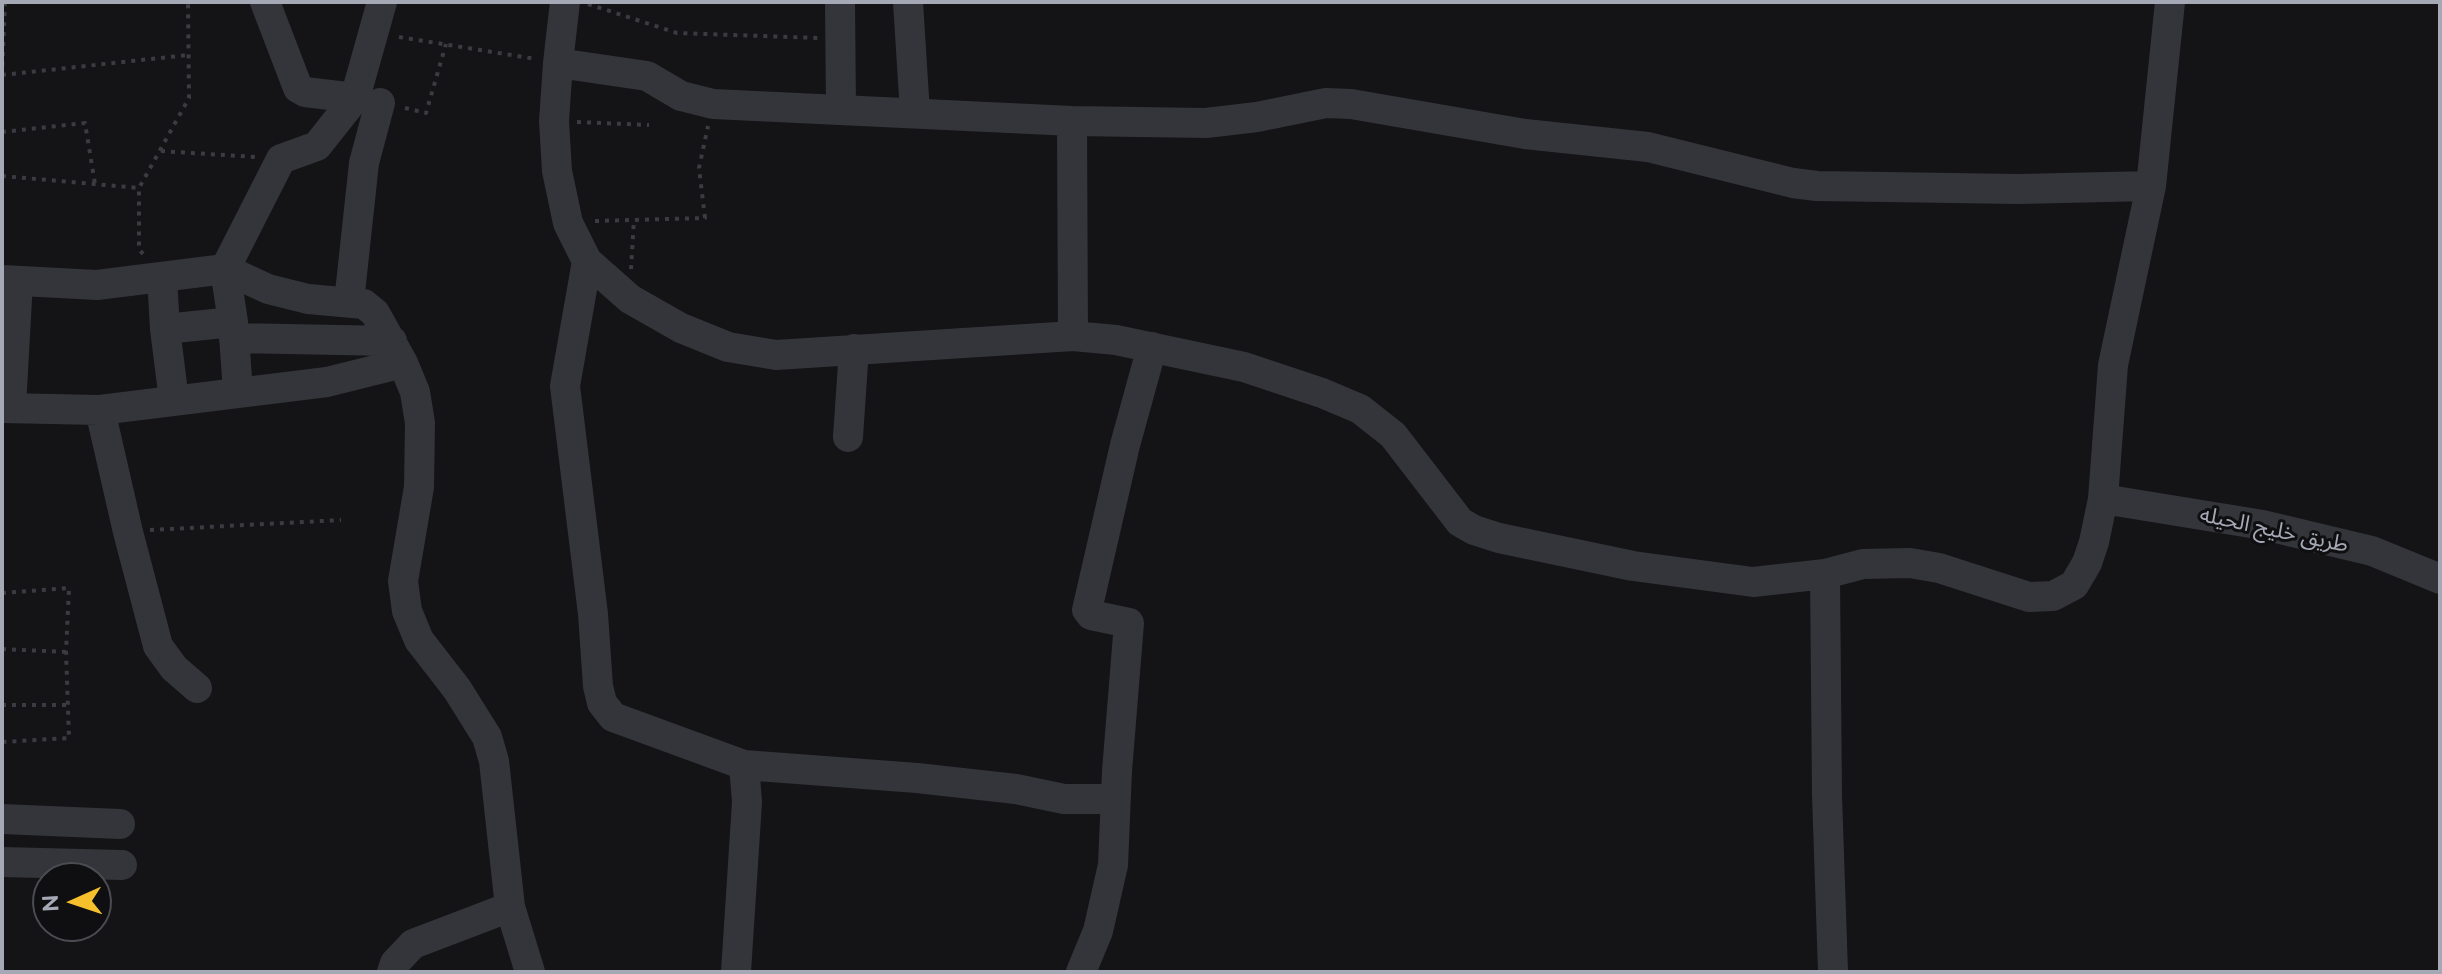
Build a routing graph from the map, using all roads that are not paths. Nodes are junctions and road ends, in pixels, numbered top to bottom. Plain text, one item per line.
1 (265, 2) edge
2 (382, 2) edge
3 (565, 2) edge
4 (840, 2) edge
5 (908, 2) edge
6 (2170, 2) edge
7 (558, 63) junction
8 (367, 101) junction
9 (841, 109) junction
10 (915, 113) junction
11 (1072, 121) junction
12 (2151, 186) junction
13 (587, 261) junction
14 (225, 269) junction
15 (162, 277) junction
16 (10, 280) edge
17 (349, 302) junction
18 (165, 329) junction
19 (233, 330) junction
20 (1073, 336) junction
21 (1152, 347) junction
22 (854, 349) junction
23 (398, 352) junction
24 (238, 392) junction
25 (174, 400) junction
26 (6, 408) edge
27 (100, 410) junction
28 (848, 437) dead end
29 (2103, 499) junction
30 (1825, 574) junction
31 (2440, 579) edge
32 (197, 688) dead end
33 (744, 765) junction
34 (1115, 799) junction
35 (2, 819) edge
36 (120, 824) dead end
37 (2, 862) edge
38 (122, 865) dead end
39 (510, 907) junction
40 (392, 972) edge
41 (530, 972) edge
42 (736, 972) edge
43 (1081, 972) edge
44 (1833, 972) edge

1 - 8 street
2 - 8 street
3 - 7 street
4 - 9 street
5 - 10 street
6 - 12 street
7 - 9 street
7 - 13 street
8 - 14 street
8 - 17 street
9 - 10 street
10 - 11 street
11 - 12 street
11 - 20 street
12 - 29 street
13 - 22 street
13 - 33 street
14 - 15 street
14 - 17 street
14 - 19 street
15 - 16 street
15 - 18 street
16 - 26 street
17 - 23 street
18 - 19 street
18 - 25 street
19 - 23 street
19 - 24 street
20 - 21 street
20 - 22 street
21 - 30 street
21 - 34 street
22 - 28 street
23 - 24 street
23 - 39 street
24 - 25 street
25 - 27 street
26 - 27 street
27 - 32 street
29 - 30 street
29 - 31 street, طريق خليج الحيله
30 - 44 street
33 - 34 street
33 - 42 street
34 - 43 street
35 - 36 street
37 - 38 street
39 - 40 street
39 - 41 street

